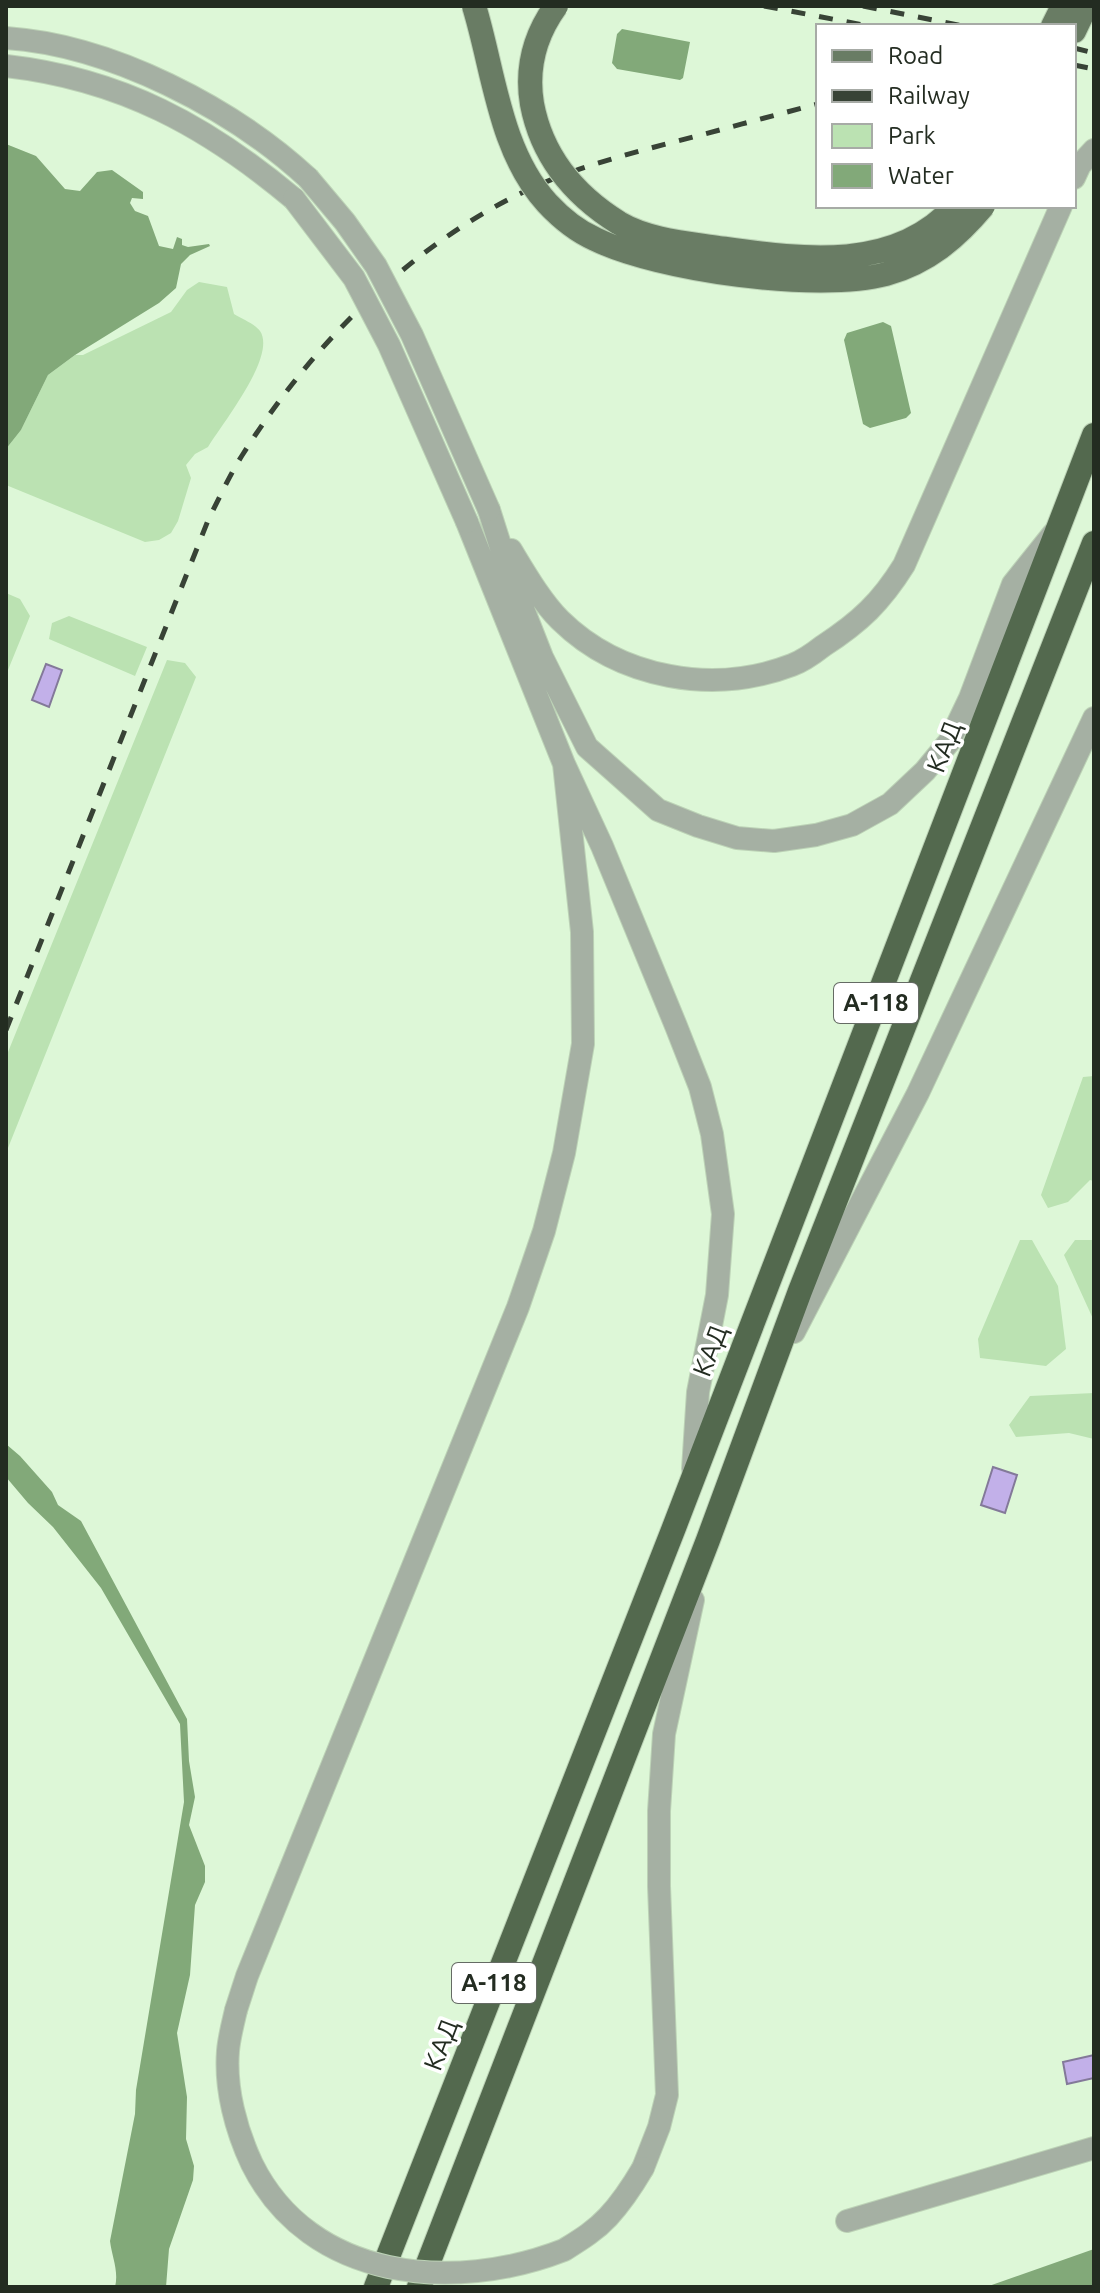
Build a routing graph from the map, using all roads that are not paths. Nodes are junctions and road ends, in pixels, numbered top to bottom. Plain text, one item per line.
1 (474, 6) edge
2 (556, 6) edge
3 (1063, 6) edge
4 (1086, 6) edge
5 (1054, 24) edge
6 (1076, 27) edge
7 (6, 38) edge
8 (6, 66) edge
9 (1094, 150) edge
10 (1076, 174) edge
11 (953, 208) edge
12 (981, 208) edge
13 (1060, 208) edge
14 (1094, 435) edge
15 (489, 510) junction
16 (1058, 527) junction
17 (1094, 543) edge
18 (1094, 718) edge
19 (564, 764) junction
20 (764, 1390) junction
21 (692, 1478) junction
22 (708, 1540) junction
23 (1094, 2148) edge
24 (847, 2221) dead end
25 (376, 2287) edge
26 (419, 2287) edge

1 - 12 main road, bridge
2 - 11 main road, bridge
3 - 5 main road
4 - 6 main road
7 - 15 street, bridge
8 - 19 street, bridge
9 - 10 street
13 - 15 street
14 - 16 highway, КАД / А-118
15 - 16 street
16 - 21 highway, КАД / А-118
17 - 20 highway, А-118
18 - 20 street
19 - 21 street
19 - 22 street, bridge
20 - 22 highway, А-118
21 - 25 highway, КАД / А-118
22 - 26 highway, А-118
23 - 24 street

